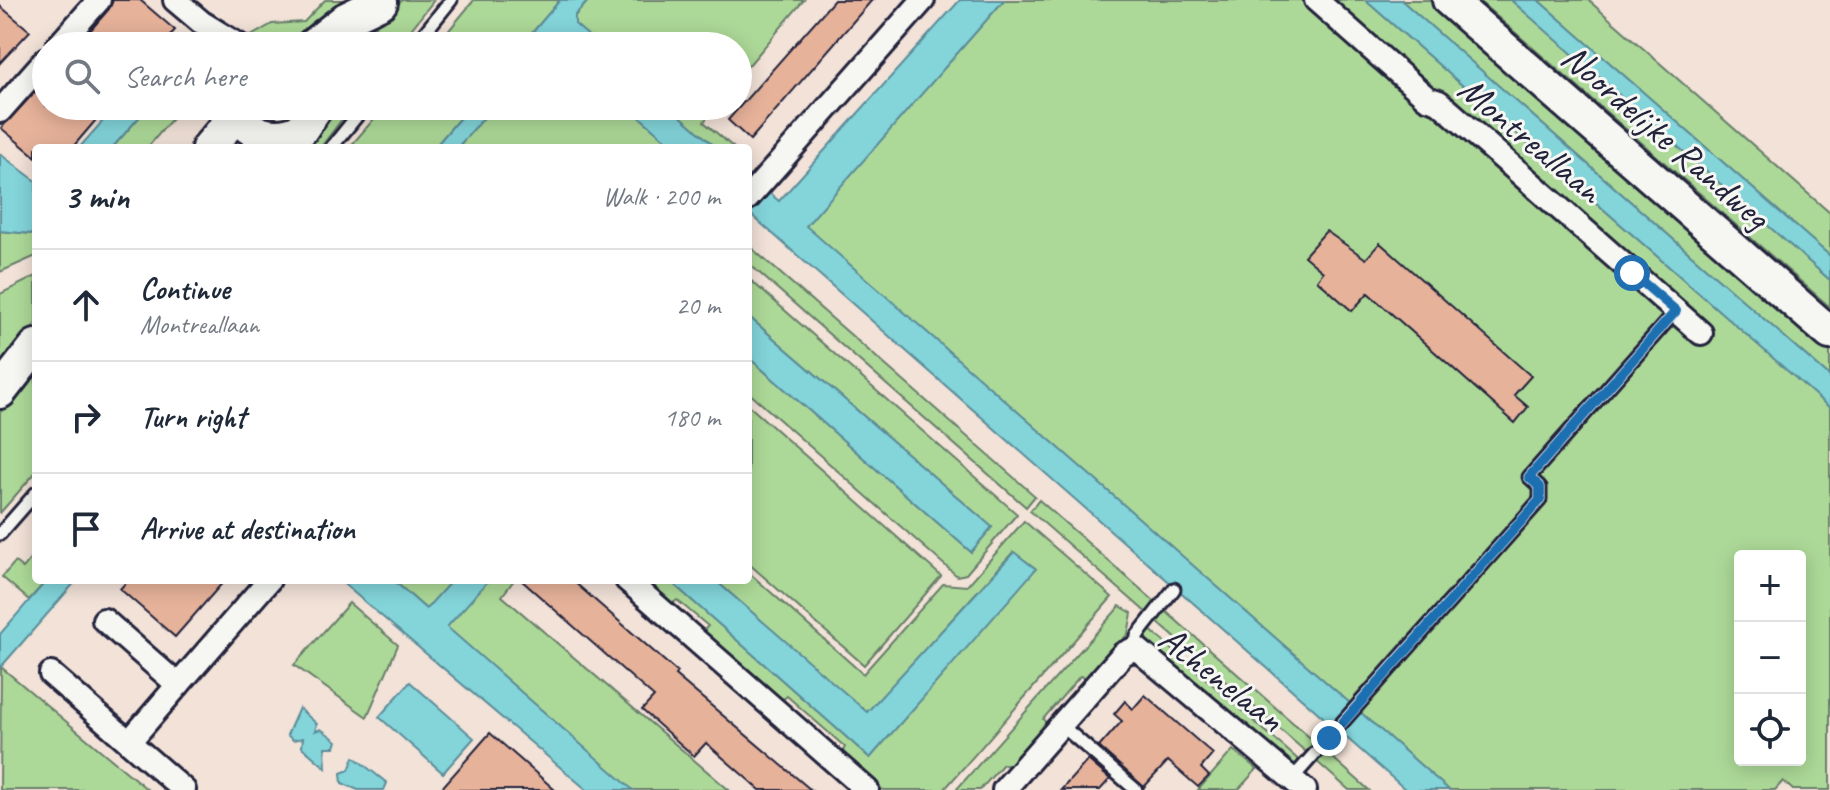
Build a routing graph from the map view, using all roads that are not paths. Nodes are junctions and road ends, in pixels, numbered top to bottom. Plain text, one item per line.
1 (99, 0) edge
2 (175, 0) edge
3 (451, 0) edge
4 (923, 0) edge
5 (1316, 0) edge
6 (1449, 0) edge
7 (382, 1) edge
8 (201, 22) junction
9 (70, 32) edge
10 (208, 32) edge
11 (217, 32) edge
12 (330, 32) edge
13 (356, 32) edge
14 (425, 32) edge
15 (32, 75) edge
16 (0, 111) edge
17 (309, 120) edge
18 (354, 120) edge
19 (240, 125) edge
20 (214, 144) edge
21 (334, 144) edge
22 (752, 194) edge
23 (1676, 311) junction
24 (1701, 333) dead end
25 (1830, 333) edge
26 (32, 351) edge
27 (0, 392) edge
28 (32, 498) edge
29 (0, 534) edge
30 (266, 584) edge
31 (632, 584) edge
32 (1174, 589) dead end
33 (104, 620) dead end
34 (1136, 648) junction
35 (51, 674) dead end
36 (178, 685) junction
37 (1060, 724) junction
38 (129, 742) junction
39 (1299, 785) edge
40 (184, 790) edge
41 (867, 790) edge
42 (1004, 790) edge
43 (1136, 790) edge

1 - 9 street
2 - 8 street
3 - 14 lane
4 - 22 street
5 - 23 street, Montreallaan
6 - 25 main road, Noordelijke Randweg
7 - 12 main road
7 - 13 main road
8 - 10 street
8 - 11 street
15 - 16 street
17 - 19 main road
18 - 21 lane
19 - 20 main road
23 - 24 street, Montreallaan
23 - 39 lane
26 - 27 main road
28 - 29 lane
30 - 36 street
31 - 41 street
32 - 34 lane
33 - 36 street
34 - 37 street, Athenelaan
34 - 39 street, Athenelaan
35 - 38 street
36 - 38 street
37 - 42 street, Athenelaan
37 - 43 lane
38 - 40 street

